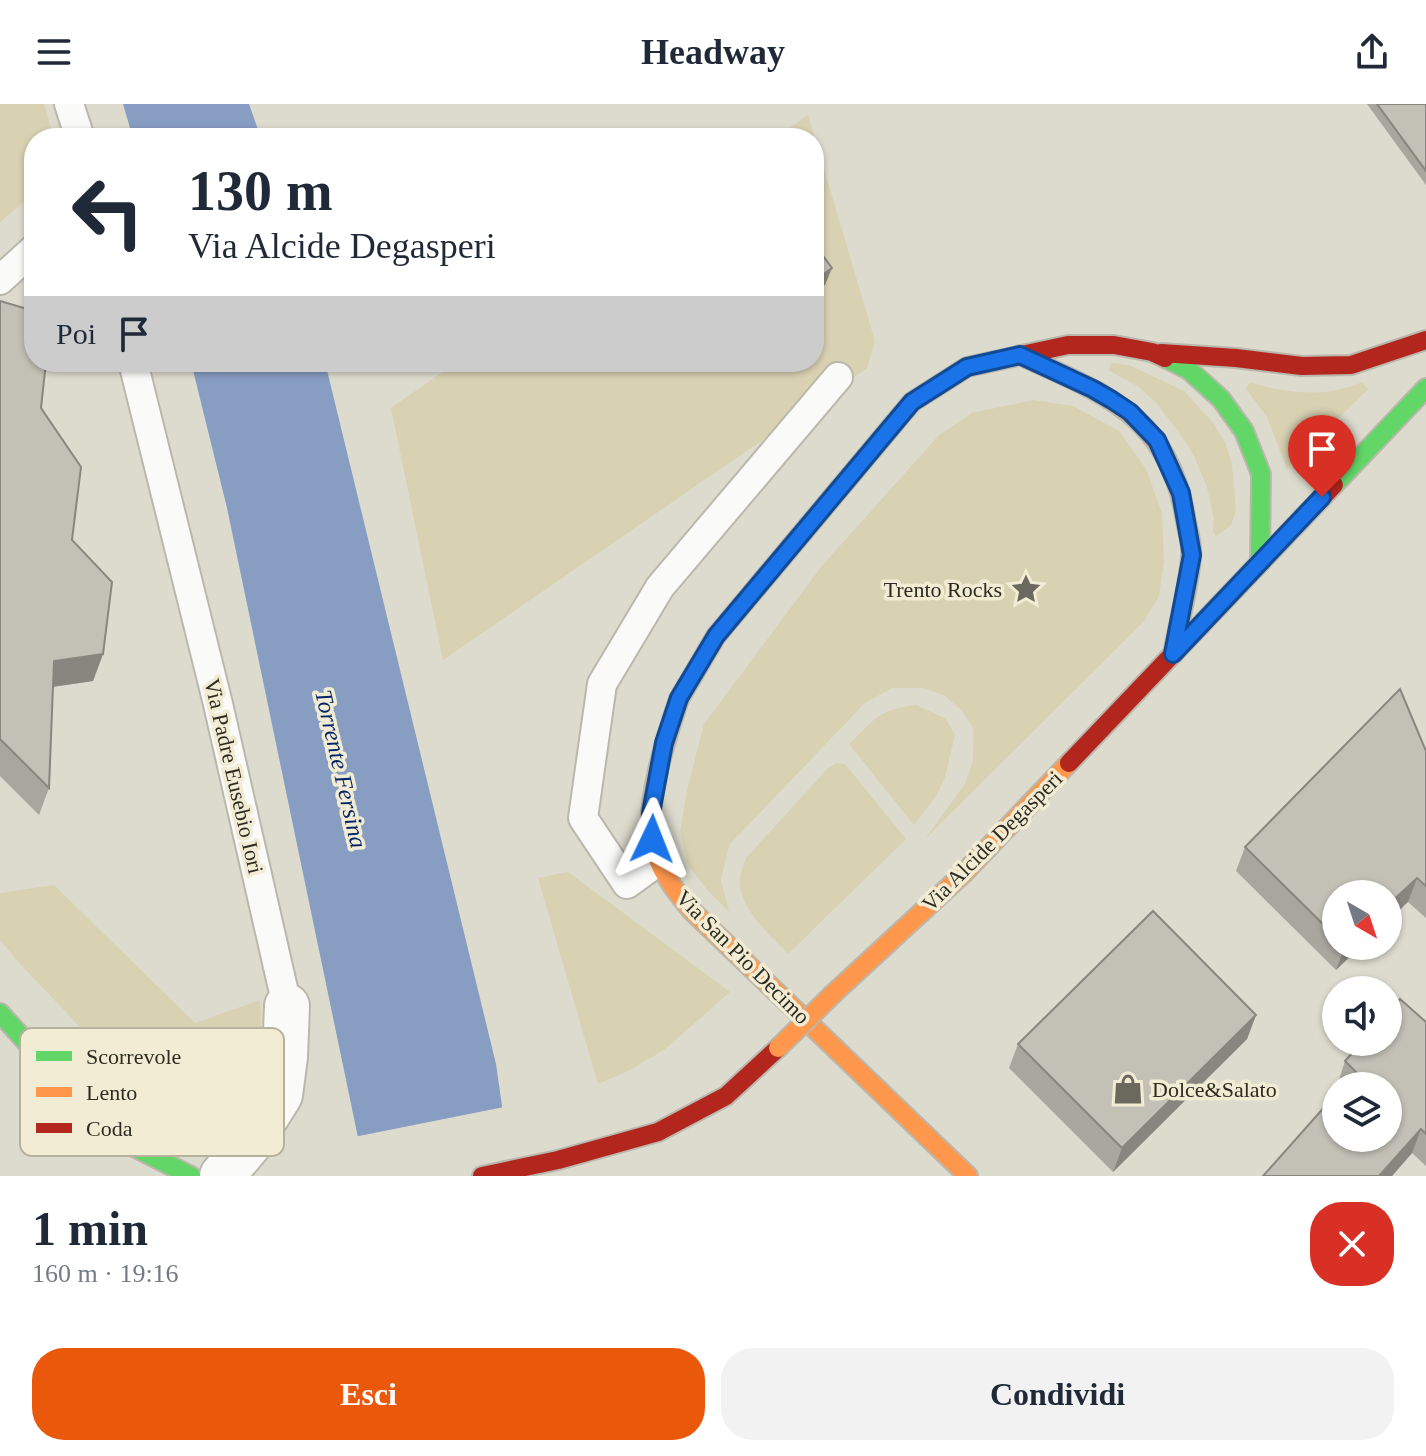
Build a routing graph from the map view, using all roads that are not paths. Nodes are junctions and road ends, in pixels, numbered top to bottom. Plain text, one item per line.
1 (69, 104) edge
2 (77, 128) edge
3 (24, 258) edge
4 (0, 280) edge
5 (1426, 340) edge
6 (1152, 352) junction
7 (1020, 355) junction
8 (135, 372) edge
9 (838, 377) dead end
10 (1426, 388) edge
11 (1260, 563) junction
12 (1173, 654) junction
13 (659, 861) junction
14 (287, 1006) joint
15 (0, 1013) edge
16 (20, 1035) edge
17 (284, 1065) edge
18 (152, 1156) edge
19 (239, 1156) edge
20 (191, 1176) edge
21 (222, 1176) edge
22 (482, 1176) edge
23 (968, 1176) edge

1 - 2 lane
3 - 4 lane
5 - 6 street
6 - 7 street, Via San Pio Decimo
6 - 11 street, Via San Pio Decimo
7 - 12 street
7 - 13 street, Via San Pio Decimo
8 - 14 lane, Via Padre Eusebio Iori
9 - 13 lane
10 - 11 street, Via Alcide Degasperi
11 - 12 street, Via Alcide Degasperi
12 - 22 street, Via Alcide Degasperi, bridge
13 - 23 street, Via San Pio Decimo
14 - 17 street, Via Padre Eusebio Iori
15 - 16 street
18 - 20 street
19 - 21 street, Via Padre Eusebio Iori

